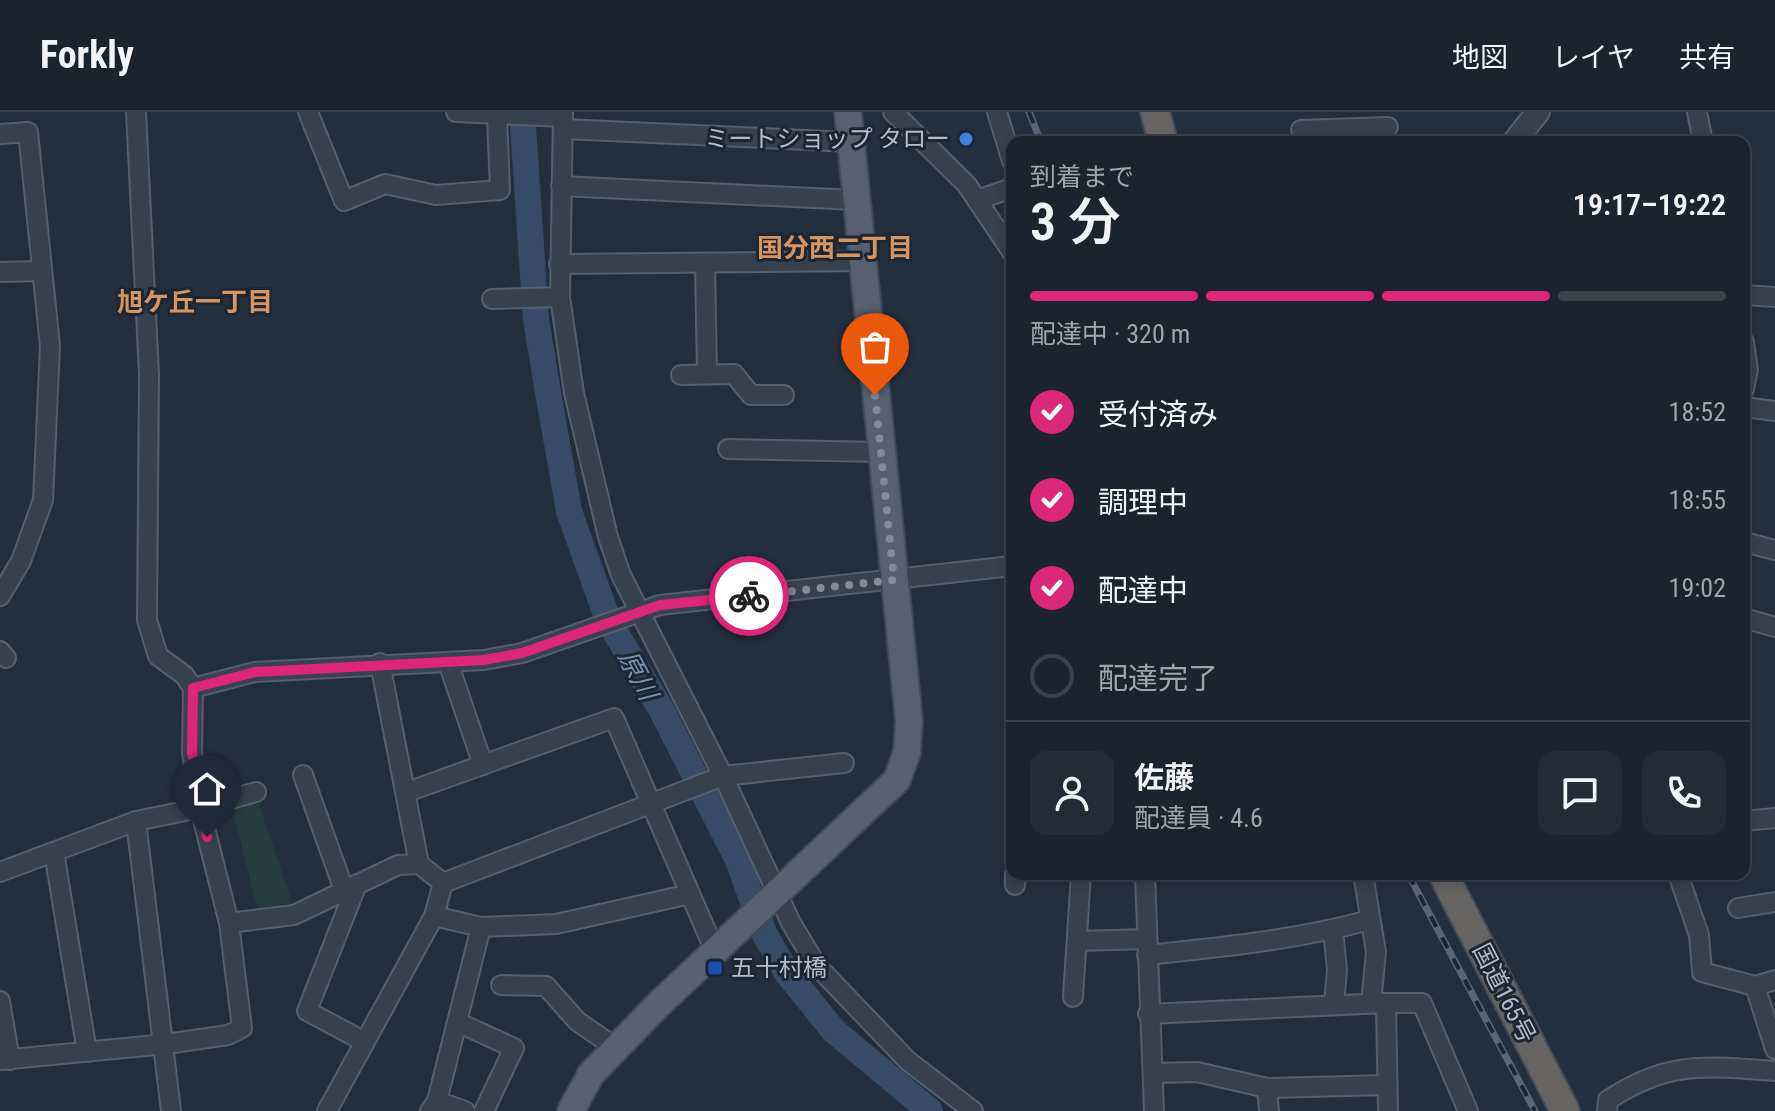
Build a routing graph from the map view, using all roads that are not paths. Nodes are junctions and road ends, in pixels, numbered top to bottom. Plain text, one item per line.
1 (136, 112) edge
2 (308, 112) edge
3 (456, 112) edge
4 (848, 112) edge
5 (893, 112) edge
6 (997, 112) edge
7 (1155, 112) edge
8 (1538, 112) edge
9 (1697, 112) edge
10 (497, 116) junction
11 (563, 119) edge
12 (1387, 127) edge
13 (1301, 128) edge
14 (0, 134) edge
15 (1161, 136) edge
16 (1519, 136) edge
17 (1702, 136) edge
18 (1006, 141) edge
19 (851, 142) junction
20 (561, 186) junction
21 (1006, 190) edge
22 (855, 200) junction
23 (977, 200) junction
24 (1006, 243) edge
25 (861, 261) junction
26 (705, 263) junction
27 (559, 264) junction
28 (40, 271) junction
29 (0, 272) edge
30 (1750, 295) edge
31 (553, 297) junction
32 (1775, 297) edge
33 (492, 299) dead end
34 (707, 374) junction
35 (681, 375) dead end
36 (784, 395) dead end
37 (1750, 408) edge
38 (1775, 411) edge
39 (728, 449) dead end
40 (881, 452) junction
41 (1750, 544) edge
42 (1775, 550) edge
43 (1006, 567) edge
44 (894, 580) junction
45 (0, 596) edge
46 (631, 614) junction
47 (1750, 620) edge
48 (1775, 627) edge
49 (380, 663) junction
50 (451, 671) dead end
51 (193, 688) junction
52 (844, 763) dead end
53 (483, 765) junction
54 (303, 775) dead end
55 (717, 778) junction
56 (256, 792) dead end
57 (407, 792) junction
58 (649, 803) junction
59 (200, 808) junction
60 (1775, 818) edge
61 (1750, 820) edge
62 (136, 821) junction
63 (54, 852) junction
64 (419, 864) junction
65 (0, 872) edge
66 (1081, 880) edge
67 (1145, 880) edge
68 (1364, 880) edge
69 (1446, 880) edge
70 (1680, 880) edge
71 (443, 883) junction
72 (351, 887) junction
73 (690, 894) junction
74 (773, 898) junction
75 (1775, 902) edge
76 (1738, 908) dead end
77 (434, 916) junction
78 (1369, 920) junction
79 (229, 923) junction
80 (481, 927) junction
81 (1333, 930) junction
82 (1078, 941) junction
83 (716, 947) junction
84 (1147, 947) junction
85 (1775, 980) edge
86 (501, 985) dead end
87 (1755, 986) junction
88 (1073, 997) dead end
89 (0, 1001) edge
90 (1378, 1003) junction
91 (1334, 1005) junction
92 (1148, 1014) junction
93 (457, 1022) junction
94 (365, 1042) junction
95 (166, 1044) junction
96 (616, 1048) junction
97 (1775, 1049) edge
98 (87, 1052) junction
99 (5, 1060) edge
100 (1775, 1071) edge
101 (1153, 1073) junction
102 (1385, 1085) junction
103 (1267, 1088) junction
104 (434, 1106) edge
105 (171, 1111) edge
106 (327, 1111) edge
107 (465, 1111) edge
108 (484, 1111) edge
109 (571, 1111) edge
110 (973, 1111) edge
111 (1154, 1111) edge
112 (1269, 1111) edge
113 (1388, 1111) edge
114 (1468, 1111) edge
115 (1565, 1111) edge
116 (1607, 1111) edge

1 - 51 street
2 - 10 street
3 - 10 street
4 - 19 main road
5 - 23 street
6 - 18 street
7 - 15 highway
8 - 16 street
9 - 17 street
10 - 11 street
11 - 19 street
11 - 20 street
12 - 13 street
14 - 28 street
19 - 22 main road
20 - 22 street
20 - 27 street
21 - 23 street
22 - 25 main road
23 - 24 street
25 - 26 street
25 - 40 main road
26 - 27 street
26 - 34 street
27 - 31 street
28 - 29 street
28 - 45 street
30 - 32 street
31 - 33 street
31 - 46 street
34 - 35 street
34 - 36 street
37 - 38 street
39 - 40 street
40 - 44 main road
41 - 42 street
43 - 44 street
44 - 46 street
44 - 74 main road
46 - 49 street
46 - 55 street
47 - 48 street
49 - 51 street
49 - 57 street
50 - 53 street
51 - 59 street
52 - 55 street
53 - 57 street
53 - 58 street
54 - 72 street
55 - 58 street
55 - 74 street
56 - 59 street
57 - 64 street
58 - 71 street
58 - 73 street
59 - 62 street
59 - 79 street
60 - 61 street
62 - 63 street
62 - 95 street
63 - 65 street
63 - 98 street
64 - 71 street
64 - 72 street
66 - 82 street
67 - 84 street
68 - 78 street
69 - 115 highway, 国道165号
70 - 87 street
71 - 77 street
72 - 79 street
72 - 94 street
73 - 80 street
73 - 83 street
74 - 83 main road
74 - 110 street
75 - 76 street
77 - 80 street
77 - 94 street
78 - 81 street
78 - 90 street
79 - 95 street
80 - 93 street
81 - 84 street
81 - 91 street
82 - 84 street
82 - 88 street
83 - 96 main road
84 - 92 street
85 - 87 street
86 - 96 street
87 - 97 street
89 - 99 street
90 - 91 street
90 - 102 street
90 - 114 street
91 - 92 street
92 - 101 street
93 - 104 street
93 - 108 street
94 - 106 street
95 - 98 street
95 - 105 street
96 - 109 main road
98 - 99 street
100 - 116 street
101 - 103 street
101 - 111 street
102 - 103 street
102 - 113 street
103 - 112 street
104 - 107 street

